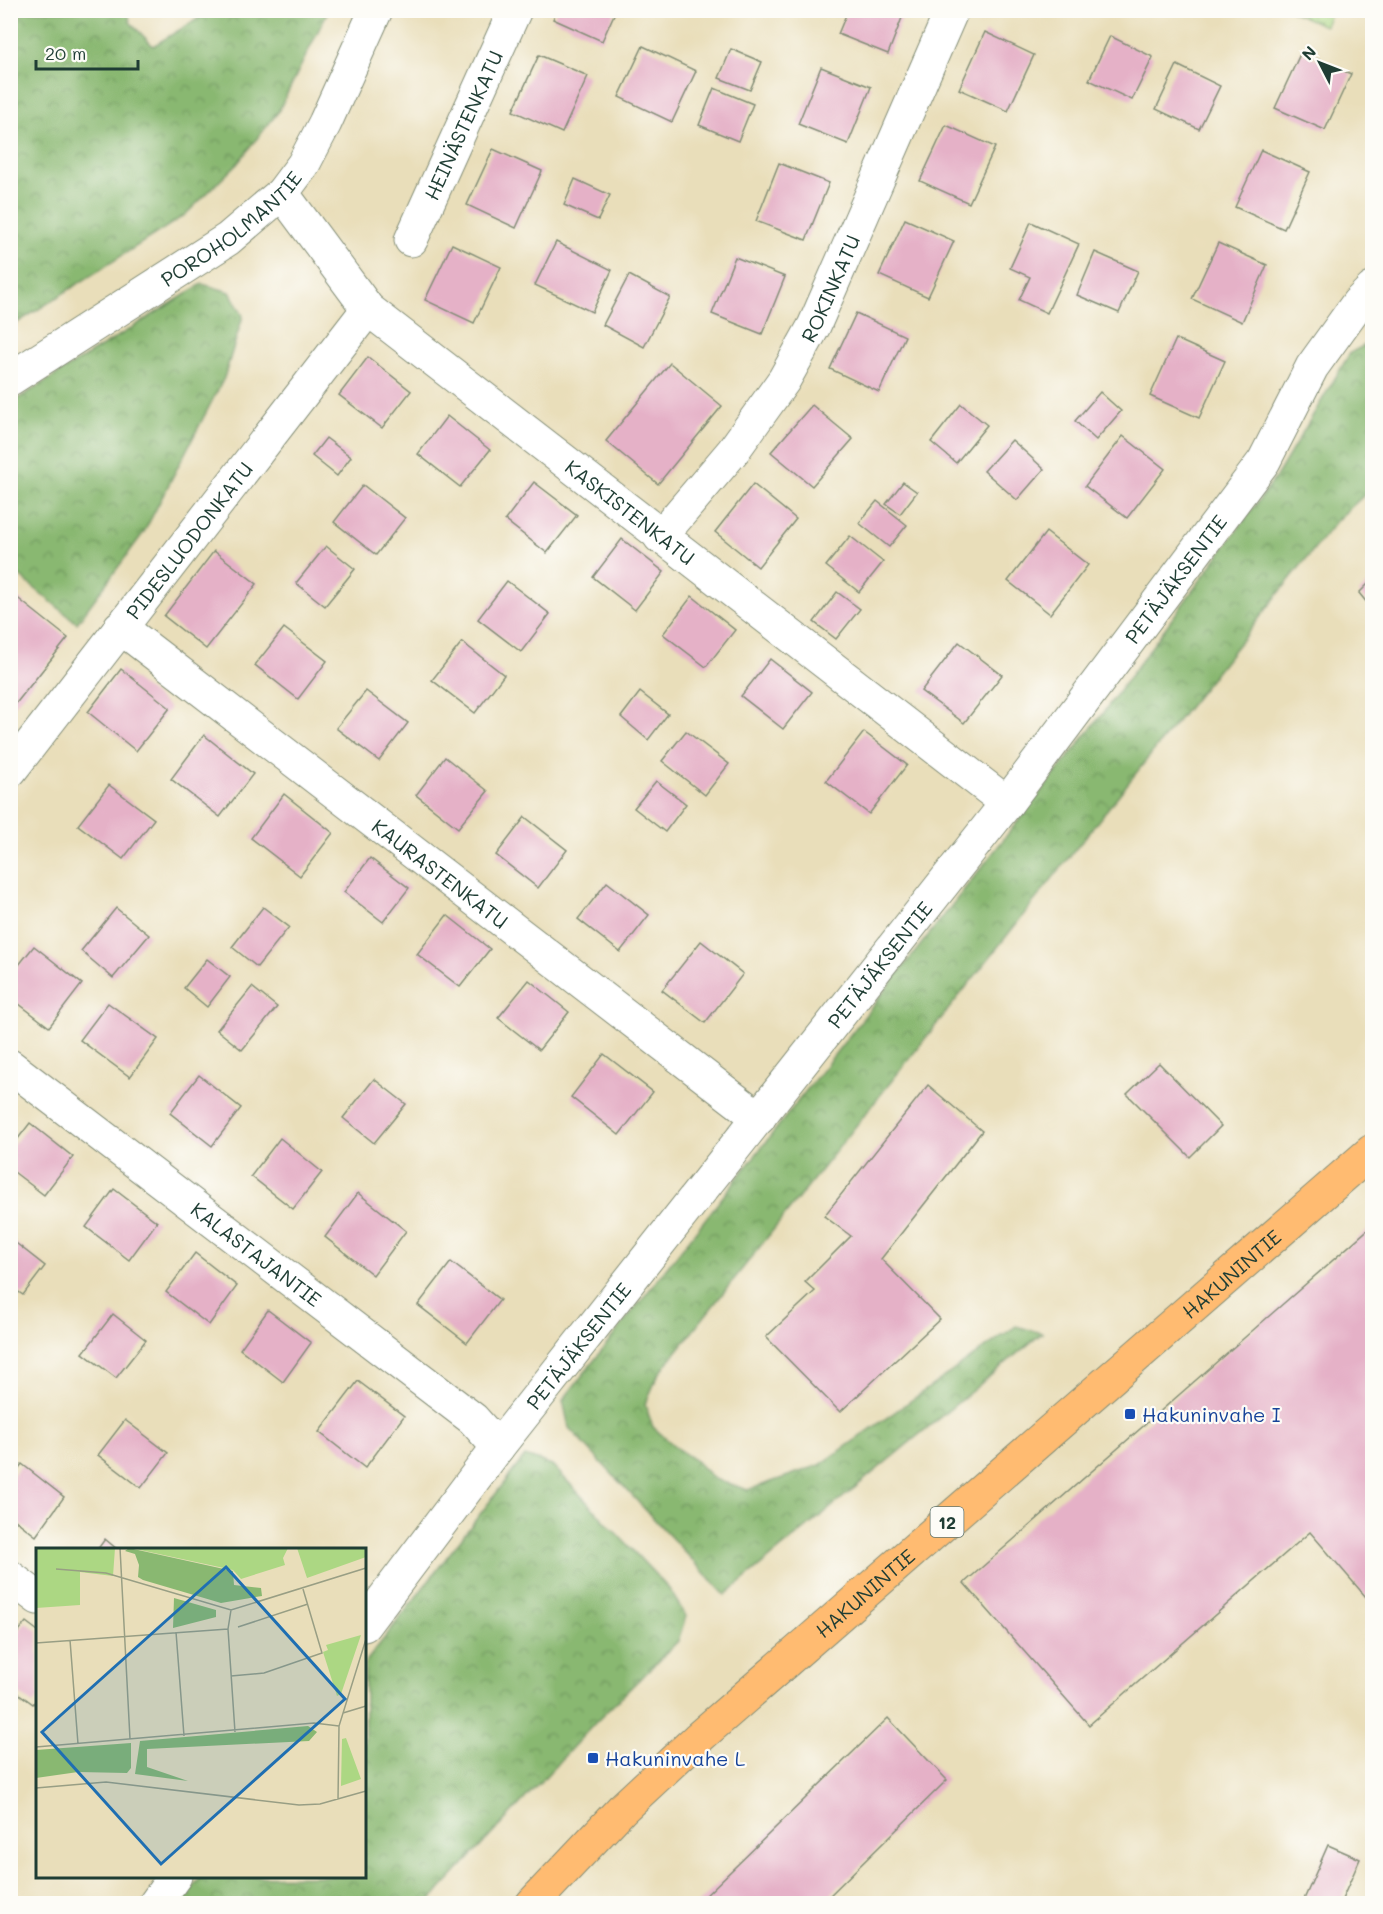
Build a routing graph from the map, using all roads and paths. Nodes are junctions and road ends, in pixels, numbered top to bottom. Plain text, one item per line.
1 (376, 10) edge
2 (515, 10) edge
3 (952, 10) edge
4 (282, 193) junction
5 (411, 240) dead end
6 (1372, 289) edge
7 (368, 309) junction
8 (10, 379) edge
9 (660, 537) junction
10 (120, 627) junction
11 (10, 771) edge
12 (1007, 803) junction
13 (10, 1066) edge
14 (759, 1118) junction
15 (1372, 1151) edge
16 (498, 1447) junction
17 (10, 1577) edge
18 (36, 1596) edge
19 (366, 1622) edge
20 (174, 1878) edge
21 (155, 1904) edge
22 (532, 1904) edge

1 - 4 street, POROHOLMANTIE
2 - 5 street, HEINÄSTENKATU
3 - 9 street, ROKINKATU
4 - 7 street, KASKISTENKATU
4 - 8 street, POROHOLMANTIE
6 - 12 street, PETÄJÄKSENTIE
7 - 9 street, KASKISTENKATU
7 - 10 street, PIDESLUODONKATU
9 - 12 street, KASKISTENKATU
10 - 11 street, PIDESLUODONKATU
10 - 14 street, KAURASTENKATU
12 - 14 street, PETÄJÄKSENTIE
13 - 16 street, KALASTAJANTIE
14 - 16 street, PETÄJÄKSENTIE
15 - 22 highway, HAKUNINTIE / 12
16 - 19 street, PETÄJÄKSENTIE
17 - 18 street
20 - 21 street

